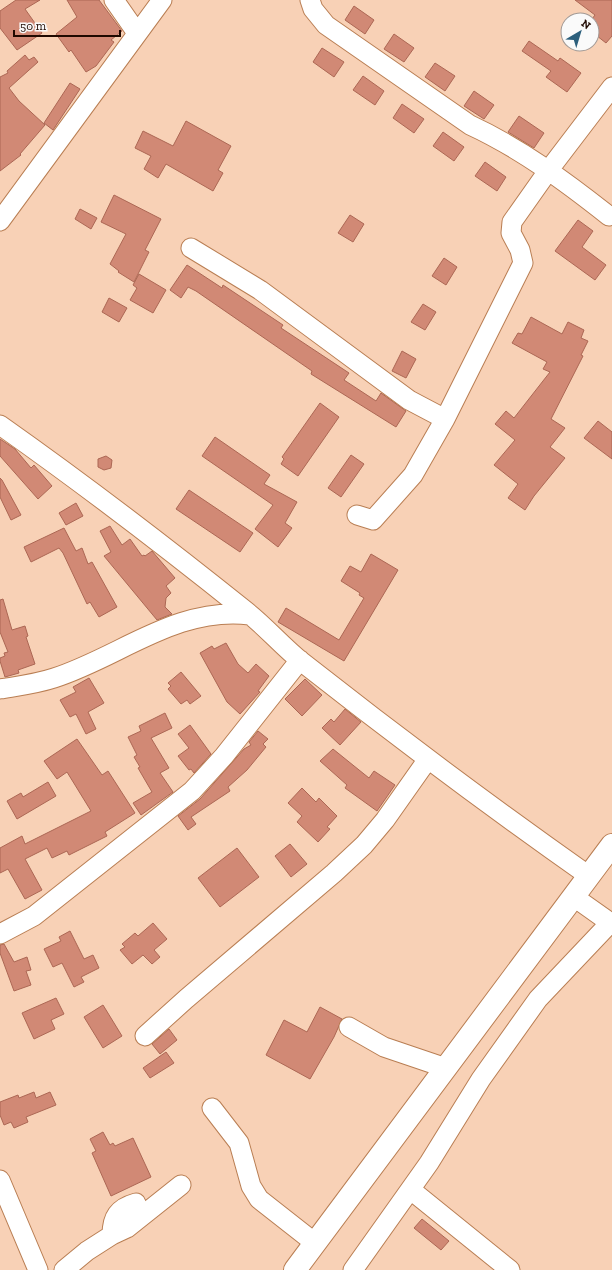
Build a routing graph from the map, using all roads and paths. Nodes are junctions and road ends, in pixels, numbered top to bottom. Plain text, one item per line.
1 (114, 0) edge
2 (162, 0) edge
3 (310, 0) edge
4 (137, 33) junction
5 (612, 87) edge
6 (548, 170) junction
7 (609, 216) dead end
8 (0, 221) edge
9 (192, 248) dead end
10 (445, 419) junction
11 (0, 425) edge
12 (357, 515) dead end
13 (250, 615) junction
14 (300, 660) junction
15 (0, 689) edge
16 (428, 759) junction
17 (612, 845) edge
18 (589, 876) junction
19 (574, 896) junction
20 (611, 923) edge
21 (0, 934) edge
22 (349, 1027) dead end
23 (145, 1036) dead end
24 (446, 1068) junction
25 (212, 1108) dead end
26 (0, 1180) edge
27 (181, 1185) dead end
28 (410, 1190) junction
29 (136, 1203) dead end
30 (112, 1236) junction
31 (315, 1243) junction
32 (38, 1270) edge
33 (64, 1270) edge
34 (295, 1270) edge
35 (353, 1270) edge
36 (510, 1270) edge

1 - 4 street
2 - 4 street
3 - 6 street
4 - 8 street
5 - 6 street
6 - 7 street
6 - 10 street
9 - 10 street
10 - 12 street
11 - 13 street
13 - 14 street
13 - 15 street
14 - 16 street
14 - 21 street
16 - 18 street
16 - 23 street
17 - 18 highway
18 - 19 highway
19 - 20 street
19 - 24 highway
20 - 28 street
22 - 24 street
24 - 31 highway
25 - 31 street
26 - 32 street
27 - 30 street
28 - 35 street
28 - 36 street
29 - 30 street
30 - 33 street
31 - 34 highway

